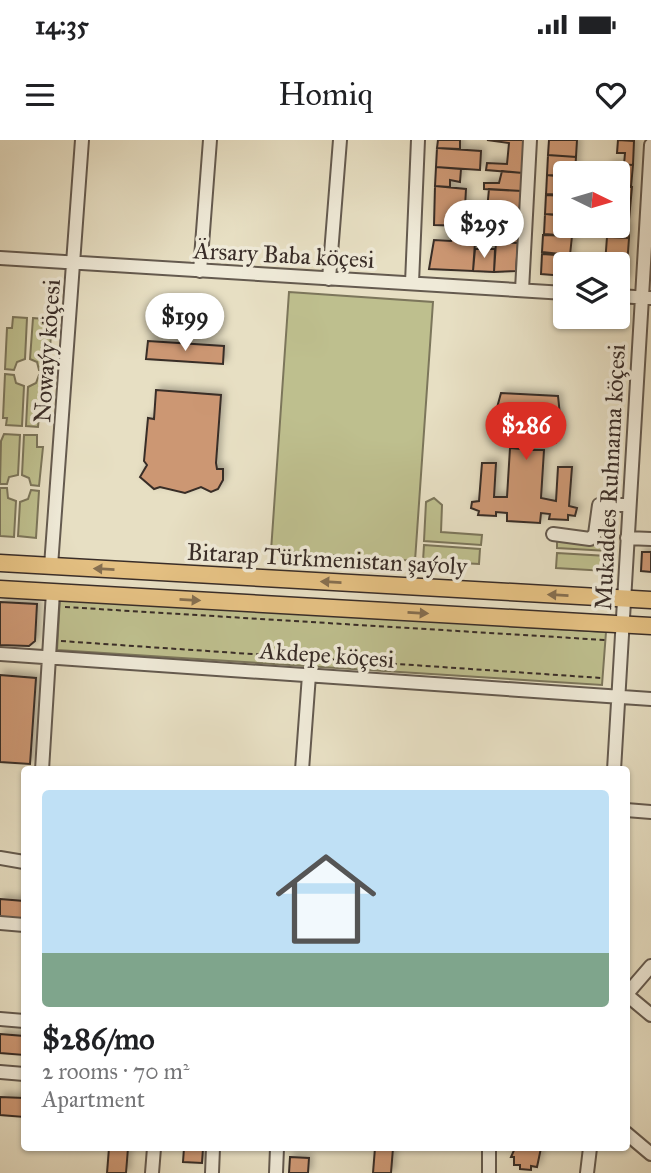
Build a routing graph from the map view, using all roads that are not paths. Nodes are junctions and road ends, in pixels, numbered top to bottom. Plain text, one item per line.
1 (82, 140) edge
2 (210, 140) edge
3 (340, 140) edge
4 (418, 140) edge
5 (530, 140) edge
6 (651, 145) edge
7 (0, 258) edge
8 (75, 264) junction
9 (200, 271) junction
10 (329, 279) junction
11 (412, 284) junction
12 (522, 290) junction
13 (553, 292) edge
14 (646, 297) edge
15 (629, 505) junction
16 (553, 534) dead end
17 (627, 538) junction
18 (651, 539) edge
19 (0, 563) edge
20 (51, 566) junction
21 (0, 589) edge
22 (52, 599) junction
23 (624, 599) junction
24 (651, 600) edge
25 (622, 624) junction
26 (651, 626) edge
27 (0, 654) edge
28 (49, 657) junction
29 (309, 675) junction
30 (618, 697) junction
31 (651, 699) edge
32 (42, 766) edge
33 (302, 766) edge
34 (614, 766) edge
35 (630, 810) edge
36 (651, 812) edge
37 (0, 858) edge
38 (21, 862) edge
39 (0, 923) edge
40 (21, 925) edge
41 (651, 966) edge
42 (630, 991) edge
43 (630, 998) edge
44 (651, 1015) edge
45 (0, 1019) edge
46 (21, 1021) edge
47 (0, 1072) edge
48 (21, 1074) edge
49 (630, 1136) edge
50 (154, 1151) edge
51 (213, 1151) edge
52 (277, 1151) edge
53 (489, 1151) edge
54 (590, 1151) edge
55 (651, 1154) edge
56 (152, 1173) edge
57 (212, 1173) edge
58 (276, 1173) edge
59 (489, 1173) edge
60 (587, 1173) edge

1 - 8 street, Nowaýy köçesi
2 - 9 street
3 - 10 street
4 - 11 street
5 - 12 street
6 - 14 street, Mukaddes Ruhnama köçesi
7 - 8 street, Ärsary Baba köçesi
8 - 9 street, Ärsary Baba köçesi
8 - 20 street, Nowaýy köçesi
9 - 10 street, Ärsary Baba köçesi
10 - 11 street, Ärsary Baba köçesi
11 - 12 street, Ärsary Baba köçesi
12 - 13 street, Ärsary Baba köçesi
14 - 15 street, Mukaddes Ruhnama köçesi
15 - 16 street
15 - 17 street, Mukaddes Ruhnama köçesi
17 - 18 street
17 - 23 street, Mukaddes Ruhnama köçesi
19 - 20 main road, Bitarap Türkmenistan şaýoly
23 -> 20 main road, Bitarap Türkmenistan şaýoly
21 - 22 main road, Bitarap Türkmenistan şaýoly
22 -> 25 main road, Bitarap Türkmenistan şaýoly
22 - 28 street
23 - 24 main road, Bitarap Türkmenistan şaýoly
23 - 25 street, Mukaddes Ruhnama köçesi
25 - 26 main road, Bitarap Türkmenistan şaýoly
25 - 30 street, Mukaddes Ruhnama köçesi
27 - 28 street, Akdepe köçesi
28 - 29 street, Akdepe köçesi
28 - 32 street
29 - 30 street, Akdepe köçesi
29 - 33 street
30 - 31 street, Akdepe köçesi
30 - 34 street, Mukaddes Ruhnama köçesi
35 - 36 street
37 - 38 street
39 - 40 street
41 - 42 street
43 - 44 street
45 - 46 street
47 - 48 street
49 - 55 street
50 - 56 street
51 - 57 street
52 - 58 street
53 - 59 street
54 - 60 street

